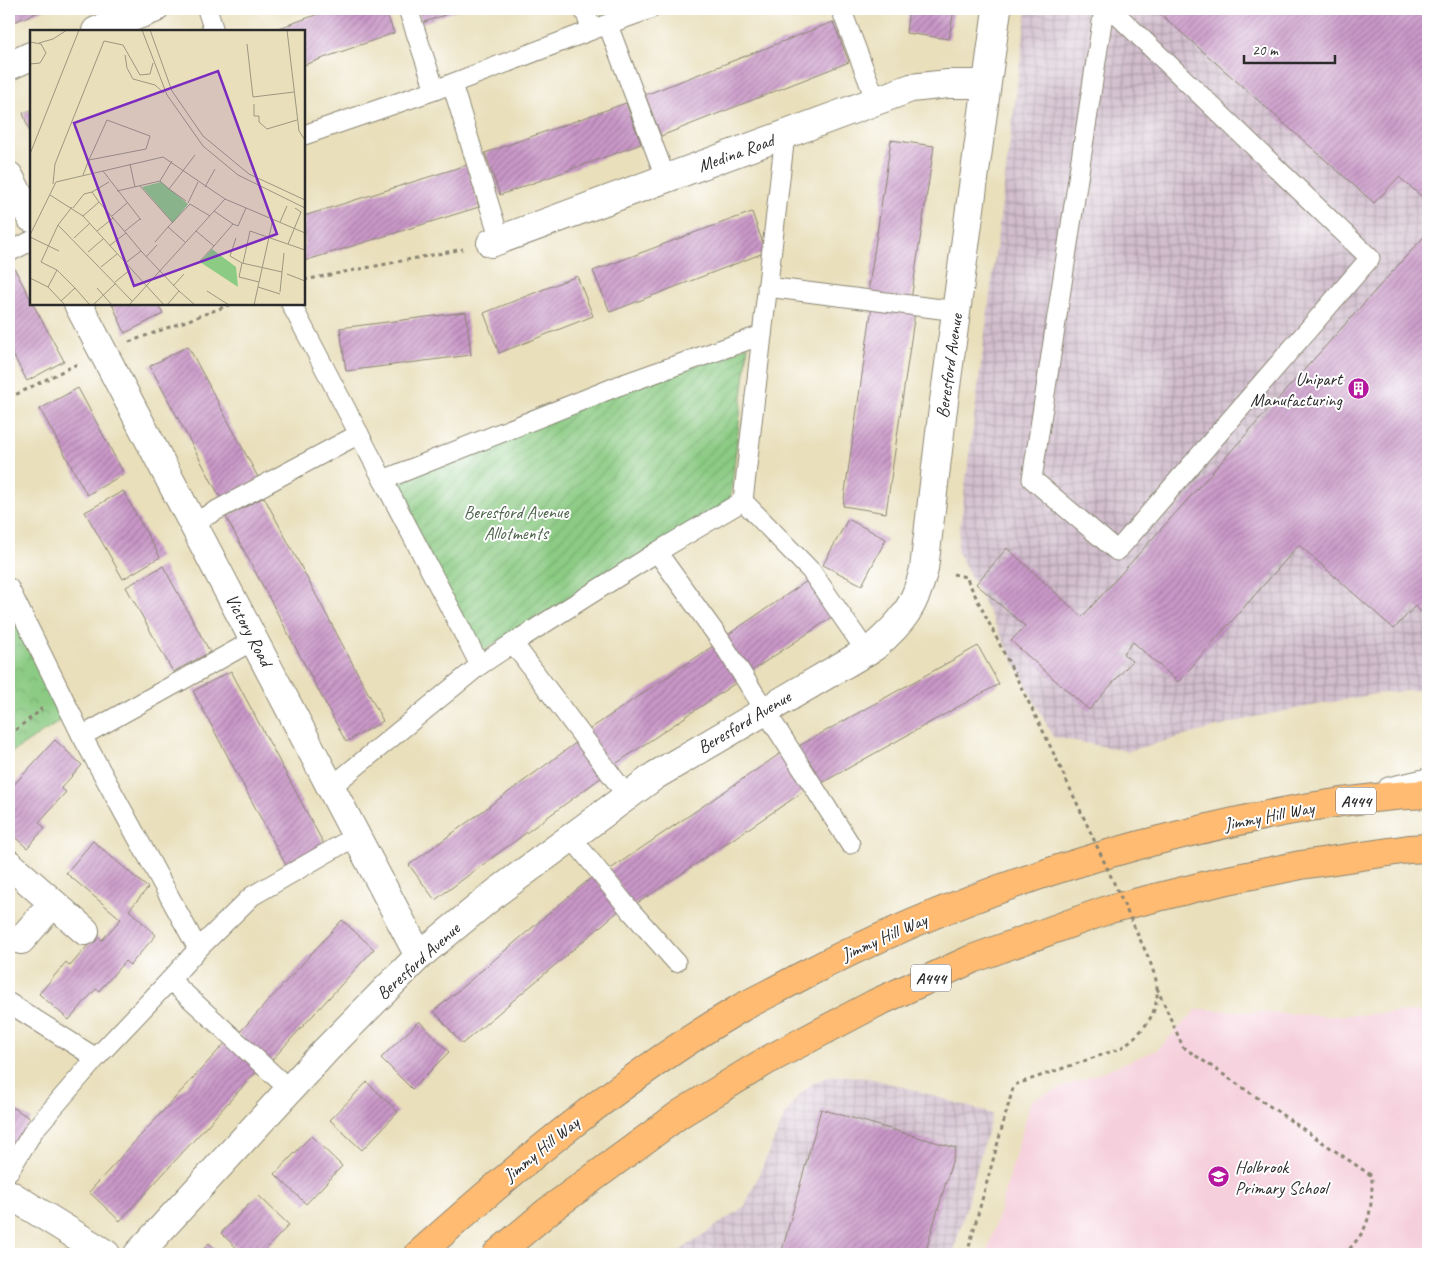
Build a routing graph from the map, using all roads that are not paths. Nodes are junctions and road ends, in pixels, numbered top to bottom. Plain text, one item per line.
1 (207, 9) edge
2 (408, 9) edge
3 (584, 9) edge
4 (650, 9) edge
5 (841, 9) edge
6 (997, 9) edge
7 (1104, 9) edge
8 (1111, 9) edge
9 (141, 11) edge
10 (600, 28) junction
11 (98, 30) edge
12 (214, 30) edge
13 (30, 56) edge
14 (9, 66) edge
15 (986, 84) junction
16 (443, 87) junction
17 (876, 101) junction
18 (305, 135) edge
19 (785, 135) junction
20 (9, 176) edge
21 (666, 179) junction
22 (30, 216) edge
23 (30, 242) edge
24 (495, 242) joint
25 (9, 252) edge
26 (767, 287) junction
27 (79, 305) edge
28 (292, 305) edge
29 (957, 311) junction
30 (762, 335) junction
31 (359, 434) junction
32 (383, 480) junction
33 (743, 501) junction
34 (193, 523) junction
35 (657, 552) junction
36 (9, 588) edge
37 (254, 640) junction
38 (513, 644) junction
39 (866, 651) junction
40 (480, 665) junction
41 (764, 710) junction
42 (82, 736) junction
43 (1428, 778) edge
44 (331, 787) junction
45 (1428, 794) edge
46 (626, 796) junction
47 (1285, 811) junction
48 (356, 836) junction
49 (571, 837) junction
50 (850, 844) dead end
51 (1428, 848) edge
52 (9, 864) edge
53 (53, 903) junction
54 (85, 931) dead end
55 (21, 940) dead end
56 (198, 948) junction
57 (419, 956) junction
58 (676, 962) dead end
59 (170, 980) junction
60 (9, 1003) edge
61 (96, 1058) junction
62 (290, 1090) junction
63 (9, 1170) edge
64 (9, 1194) edge
65 (106, 1254) edge
66 (138, 1254) edge
67 (420, 1254) edge
68 (497, 1254) edge

1 - 12 lane
2 - 16 lane
3 - 10 lane
4 - 10 lane
5 - 17 lane
6 - 15 street, Beresford Avenue
7 - 8 lane
9 - 11 street
10 - 16 lane
10 - 21 lane
13 - 14 street
15 - 17 street, Medina Road
15 - 29 street, Beresford Avenue
16 - 18 lane
16 - 24 lane
17 - 19 street, Medina Road
19 - 21 street, Medina Road
19 - 26 lane
20 - 22 street
21 - 24 street, Medina Road
23 - 25 lane
26 - 29 lane
26 - 30 lane
27 - 34 street, Victory Road
28 - 31 lane
29 - 39 street, Beresford Avenue
30 - 32 lane
30 - 33 lane
31 - 32 lane
31 - 34 lane
32 - 40 lane
33 - 35 lane
33 - 39 lane
34 - 37 street, Victory Road
35 - 38 lane
35 - 41 lane
36 - 42 lane
37 - 42 lane
37 - 44 street, Victory Road
38 - 40 lane
38 - 46 lane
39 - 41 street, Beresford Avenue
40 - 44 lane
41 - 46 street, Beresford Avenue
41 - 50 lane
42 - 56 lane
43 - 47 lane
44 - 48 street, Victory Road
45 - 47 highway, Jimmy Hill Way / A444
46 - 49 street, Beresford Avenue
47 - 67 highway, Jimmy Hill Way / A444
48 - 56 lane
48 - 57 street, Victory Road
49 - 57 street, Beresford Avenue
49 - 58 lane
51 - 68 highway, A444
52 - 53 street
53 - 54 street
53 - 55 street
56 - 59 lane
57 - 62 street, Beresford Avenue
59 - 61 lane
59 - 62 lane
60 - 61 lane
61 - 63 lane
62 - 66 street, Beresford Avenue
64 - 65 street

